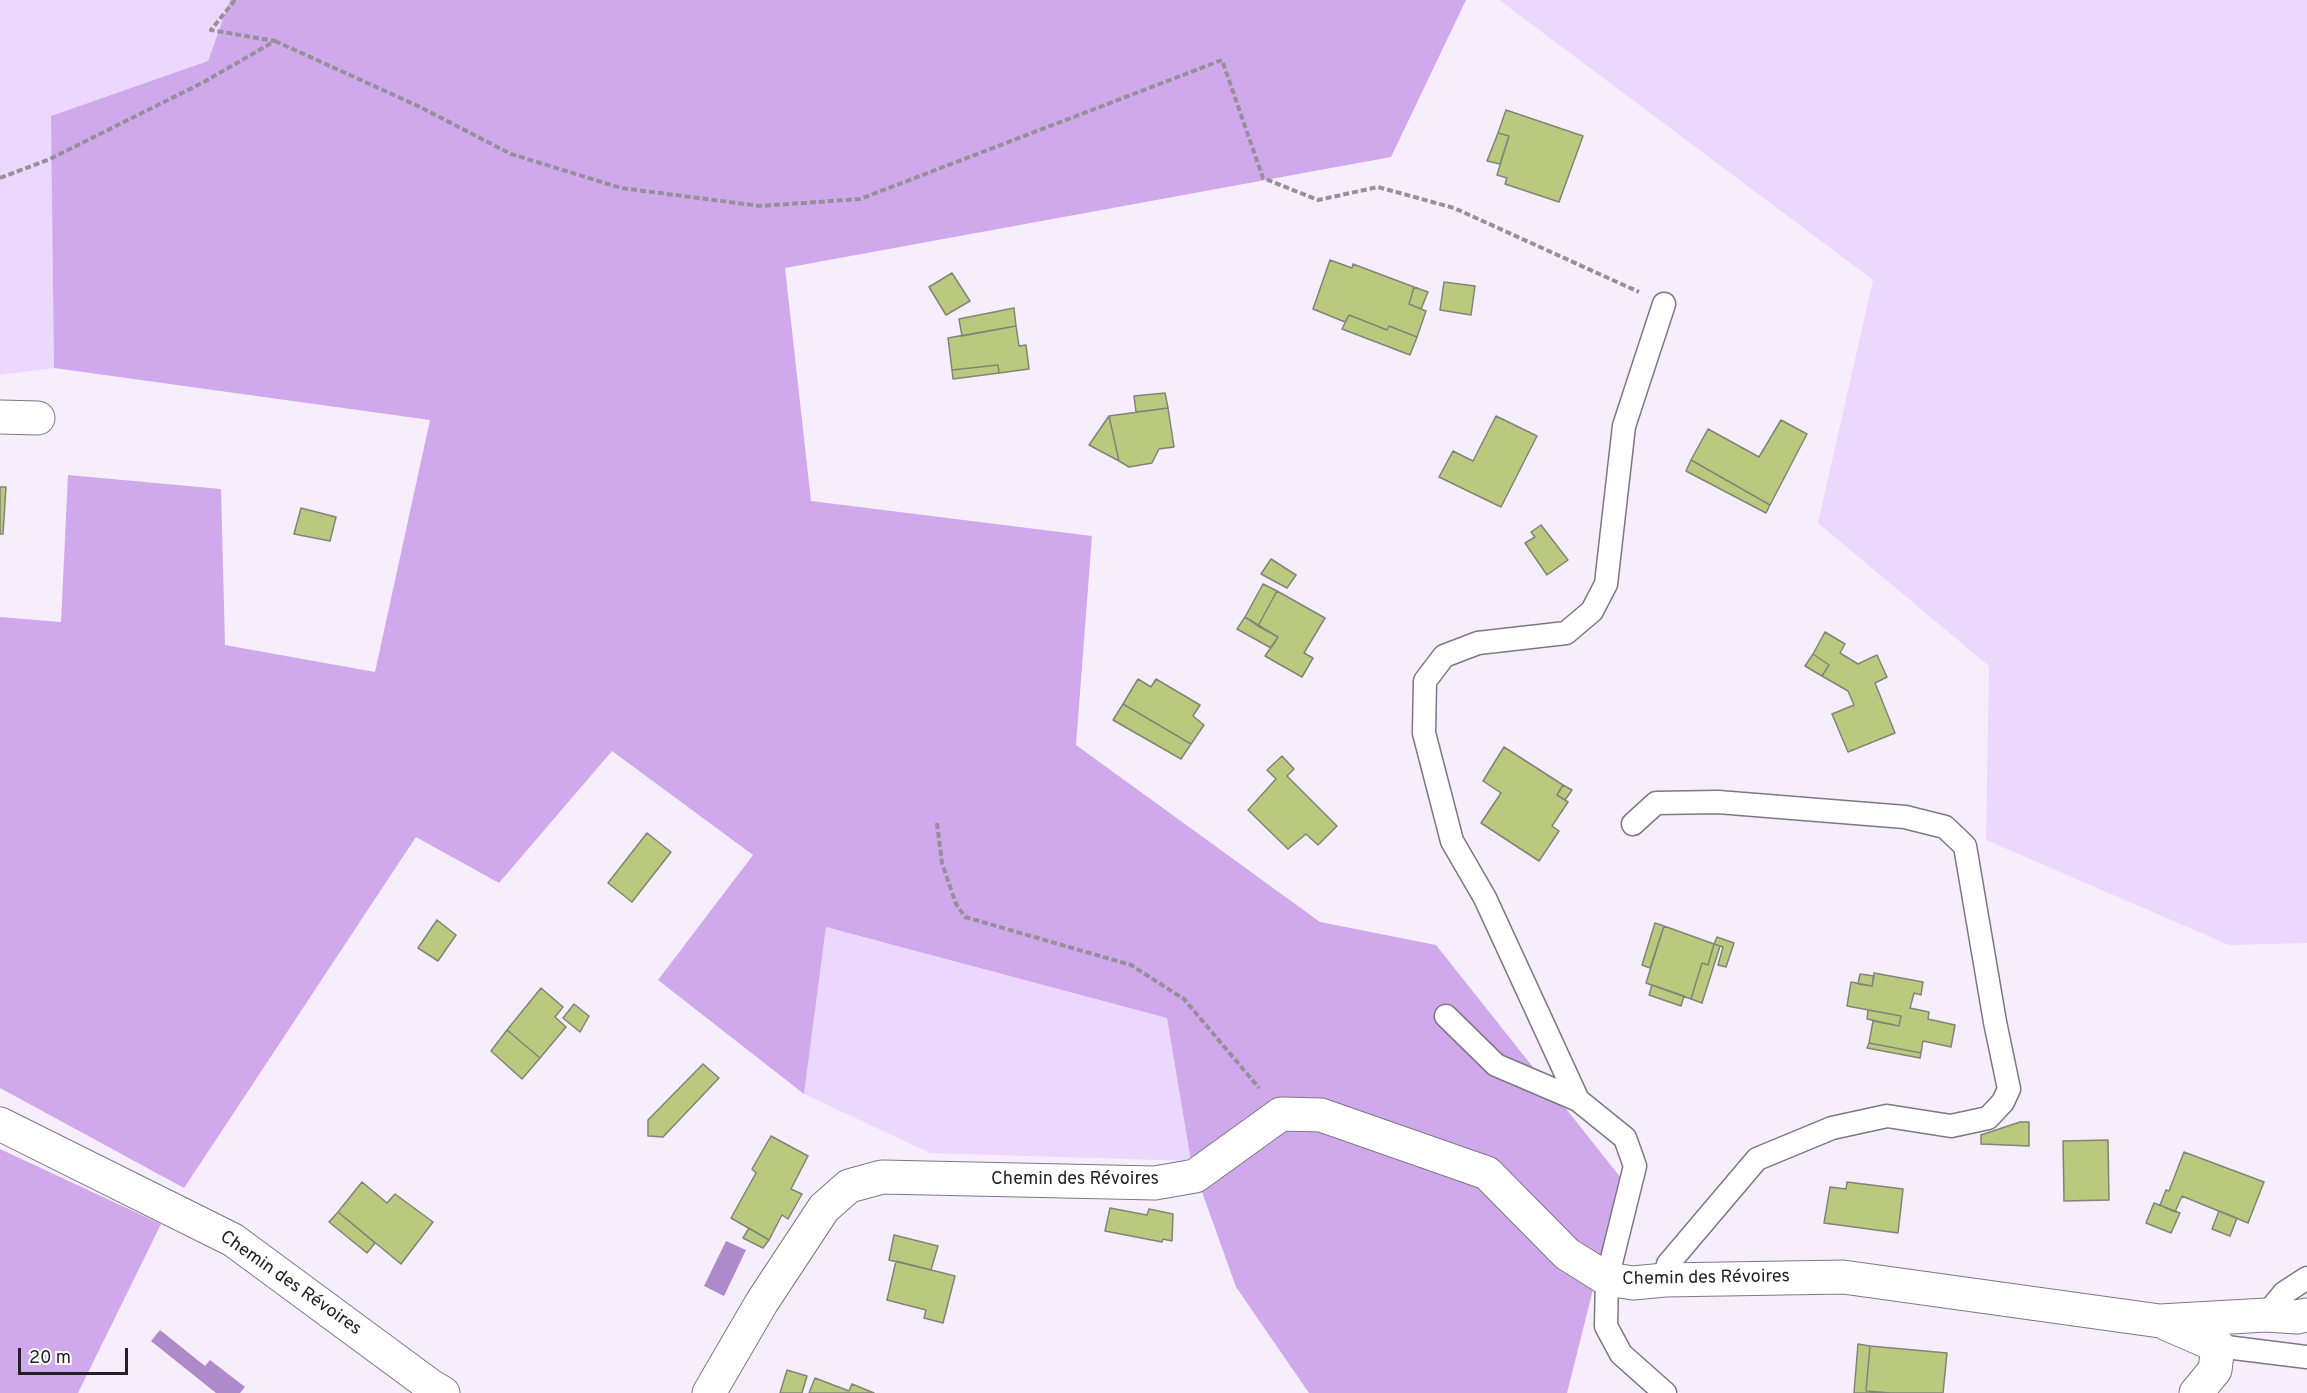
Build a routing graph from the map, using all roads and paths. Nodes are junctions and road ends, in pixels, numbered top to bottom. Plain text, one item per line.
1 (235, 0) edge
2 (275, 41) junction
3 (0, 178) edge
4 (1664, 304) joint
5 (0, 417) edge
6 (38, 418) dead end
7 (937, 823) dead end
8 (1634, 824) dead end
9 (1446, 1016) dead end
10 (1578, 1100) junction
11 (1281, 1114) junction
12 (0, 1124) edge
13 (2307, 1278) edge
14 (1607, 1279) junction
15 (1665, 1280) junction
16 (2266, 1315) junction
17 (2307, 1316) edge
18 (2160, 1321) junction
19 (2218, 1346) junction
20 (2307, 1358) edge
21 (443, 1393) edge
22 (709, 1393) edge
23 (1665, 1393) edge
24 (2196, 1393) edge

1 - 2 path
2 - 3 path
2 - 4 path
4 - 10 lane
5 - 6 street
7 - 11 path
8 - 15 lane
9 - 10 lane
10 - 14 lane
11 - 14 street, Chemin des Révoires
11 - 22 street, Chemin des Révoires
12 - 21 street, Chemin des Révoires
13 - 16 lane
14 - 15 street, Chemin des Révoires
14 - 23 lane
15 - 18 street, Chemin des Révoires
16 - 17 street, Chemin des Révoires
16 - 18 street, Chemin des Révoires
18 - 19 street
19 - 20 lane
19 - 24 street

